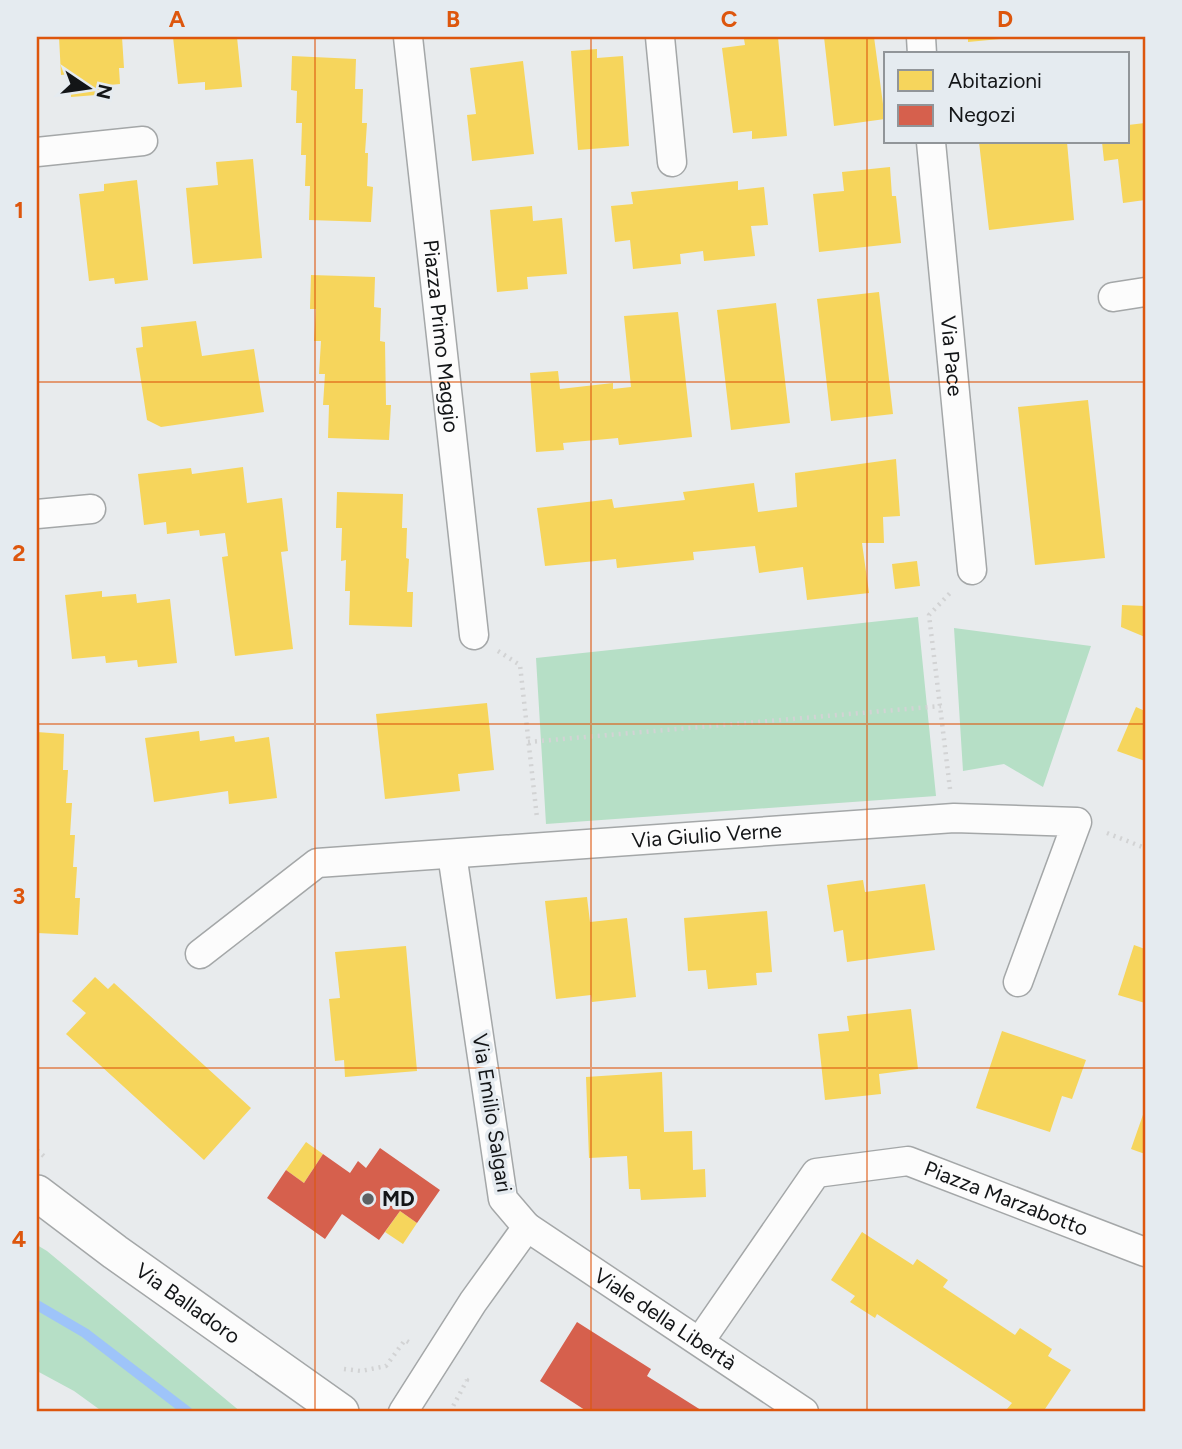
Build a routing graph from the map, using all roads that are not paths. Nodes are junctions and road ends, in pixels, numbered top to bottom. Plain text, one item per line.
1 (408, 37) edge
2 (660, 37) edge
3 (143, 141) dead end
4 (931, 144) edge
5 (37, 152) edge
6 (672, 162) dead end
7 (1145, 292) edge
8 (1113, 297) dead end
9 (91, 509) dead end
10 (37, 514) edge
11 (972, 570) road end
12 (474, 635) road end
13 (452, 854) junction
14 (200, 954) dead end
15 (1017, 982) dead end
16 (45, 1180) edge
17 (527, 1227) junction
18 (1145, 1252) edge
19 (700, 1341) junction
20 (341, 1412) edge
21 (403, 1412) edge
22 (804, 1412) edge

1 - 12 street, Piazza Primo Maggio
2 - 6 street
3 - 5 street
4 - 11 street, Via Pace
7 - 8 street
9 - 10 street
13 - 14 street, Via Giulio Verne
13 - 15 street, Via Giulio Verne
13 - 17 street, Via Emilio Salgari
16 - 20 street, Via Balladoro
17 - 19 street, Viale della Libertà
17 - 21 street
18 - 19 street, Piazza Marzabotto
19 - 22 street, Viale della Libertà

